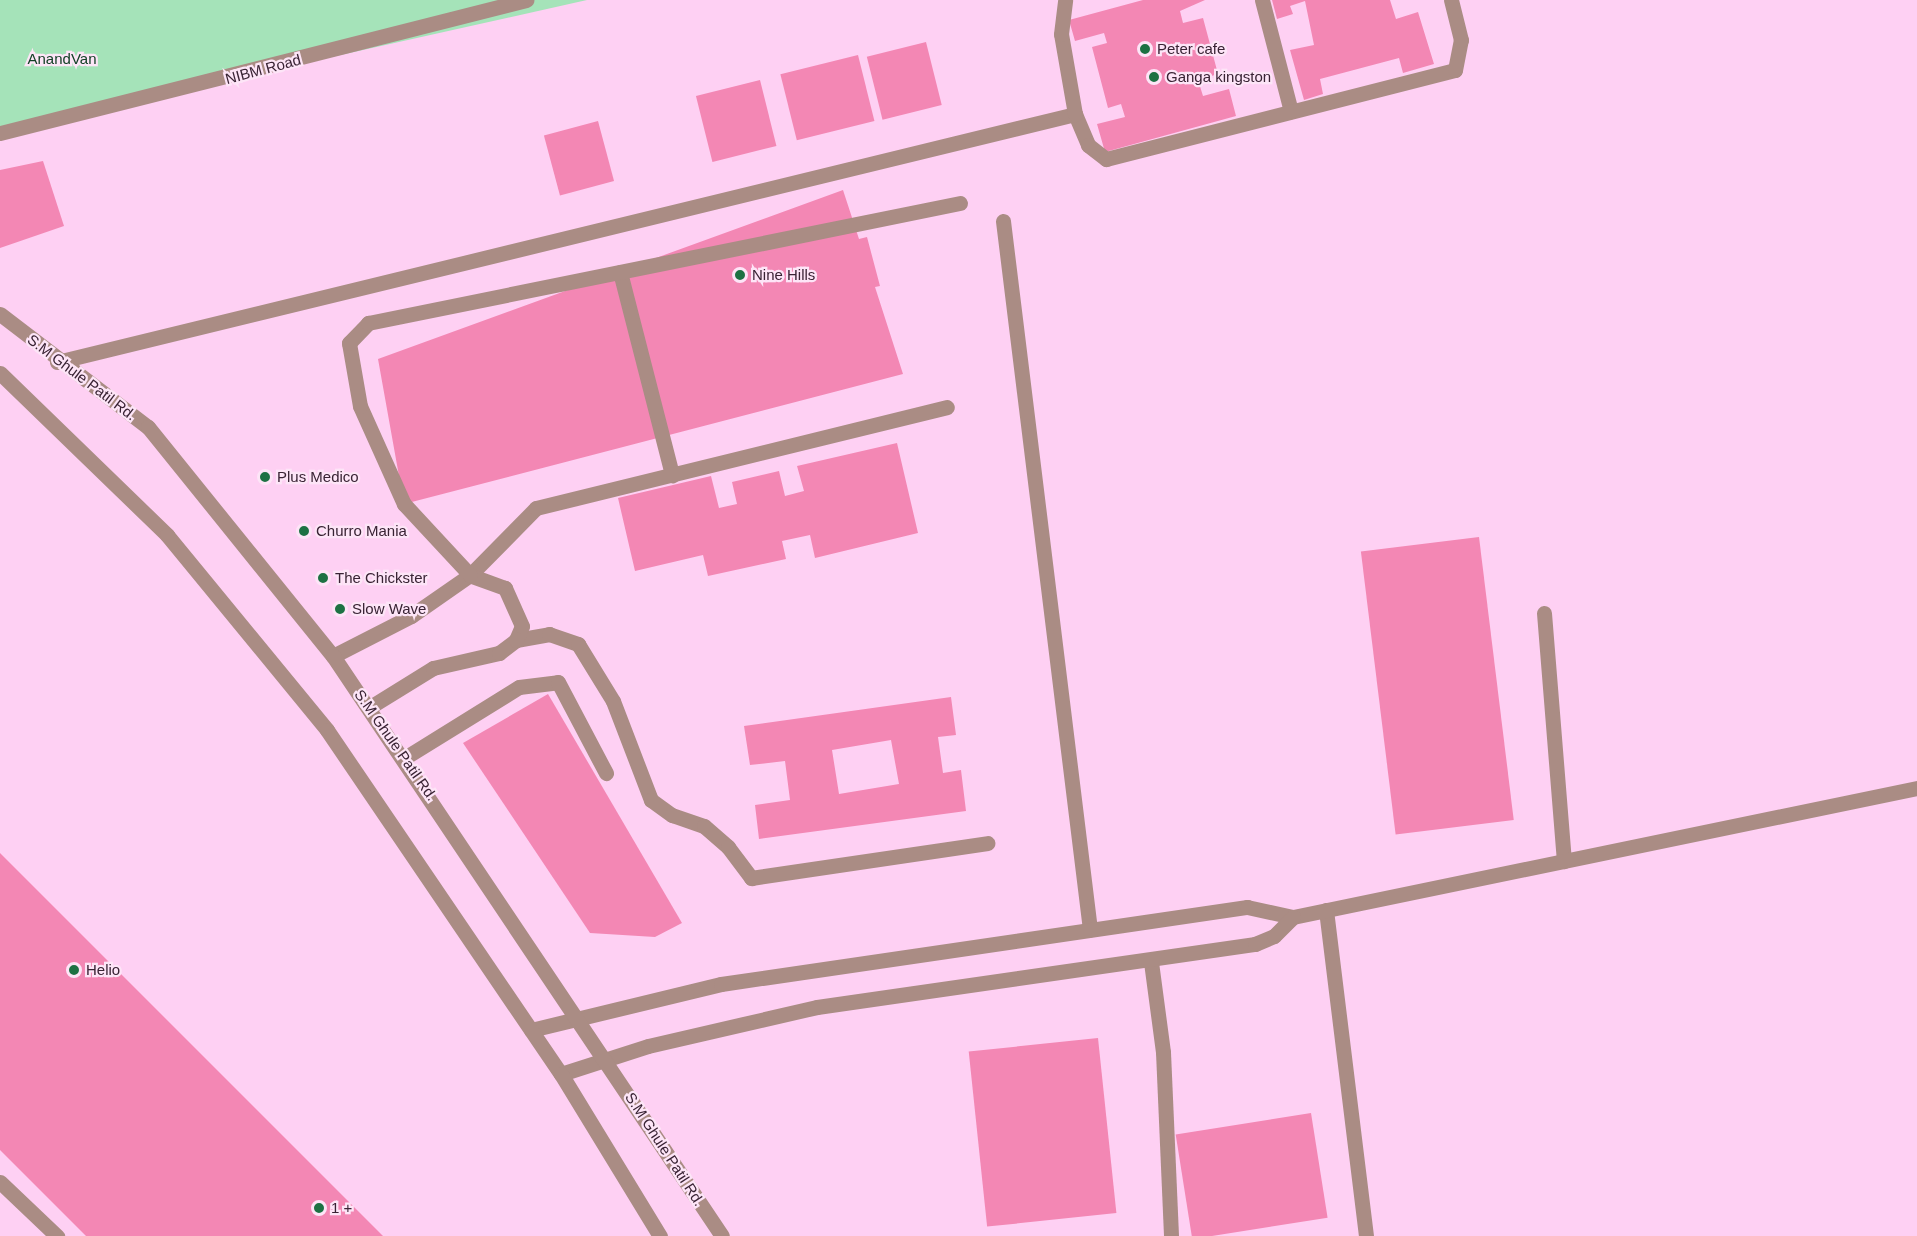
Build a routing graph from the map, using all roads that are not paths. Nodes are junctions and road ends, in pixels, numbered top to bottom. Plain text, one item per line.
1 (526, 0) edge
2 (1065, 0) edge
3 (1262, 0) edge
4 (1451, 0) edge
5 (1291, 111) junction
6 (1076, 114) junction
7 (0, 133) edge
8 (960, 203) dead end
9 (1003, 221) dead end
10 (620, 272) junction
11 (0, 314) edge
12 (57, 362) junction
13 (0, 373) edge
14 (947, 407) dead end
15 (672, 475) junction
16 (470, 575) junction
17 (1544, 613) dead end
18 (516, 640) junction
19 (333, 656) junction
20 (370, 707) junction
21 (406, 757) junction
22 (606, 773) dead end
23 (1917, 788) edge
24 (987, 843) dead end
25 (1564, 861) junction
26 (1326, 910) junction
27 (1293, 917) junction
28 (1090, 930) junction
29 (1151, 962) junction
30 (577, 1020) junction
31 (531, 1030) junction
32 (606, 1059) junction
33 (561, 1074) junction
34 (0, 1182) edge
35 (57, 1236) edge
36 (660, 1236) edge
37 (722, 1236) edge
38 (1171, 1236) edge
39 (1366, 1236) edge

1 - 7 street, NIBM Road
2 - 6 street
3 - 5 street
4 - 5 street
5 - 6 street
6 - 12 street
8 - 10 street
9 - 28 street
10 - 15 street
10 - 16 street
11 - 12 street, S.M Ghule Patil Rd.
12 - 19 street, S.M Ghule Patil Rd.
13 - 31 street
14 - 15 street
15 - 16 street
16 - 18 street
16 - 19 street
17 - 25 street
18 - 20 street
18 - 24 street
19 - 20 street, S.M Ghule Patil Rd.
20 - 21 street, S.M Ghule Patil Rd.
21 - 22 street
21 - 30 street, S.M Ghule Patil Rd.
23 - 25 street
25 - 26 street
26 - 27 street
26 - 39 street
27 - 28 street
27 - 29 street
28 - 30 street
29 - 32 street
29 - 38 street
30 - 31 street
30 - 32 street, S.M Ghule Patil Rd.
31 - 33 street
32 - 33 street
32 - 37 street, S.M Ghule Patil Rd.
33 - 36 street
34 - 35 street

